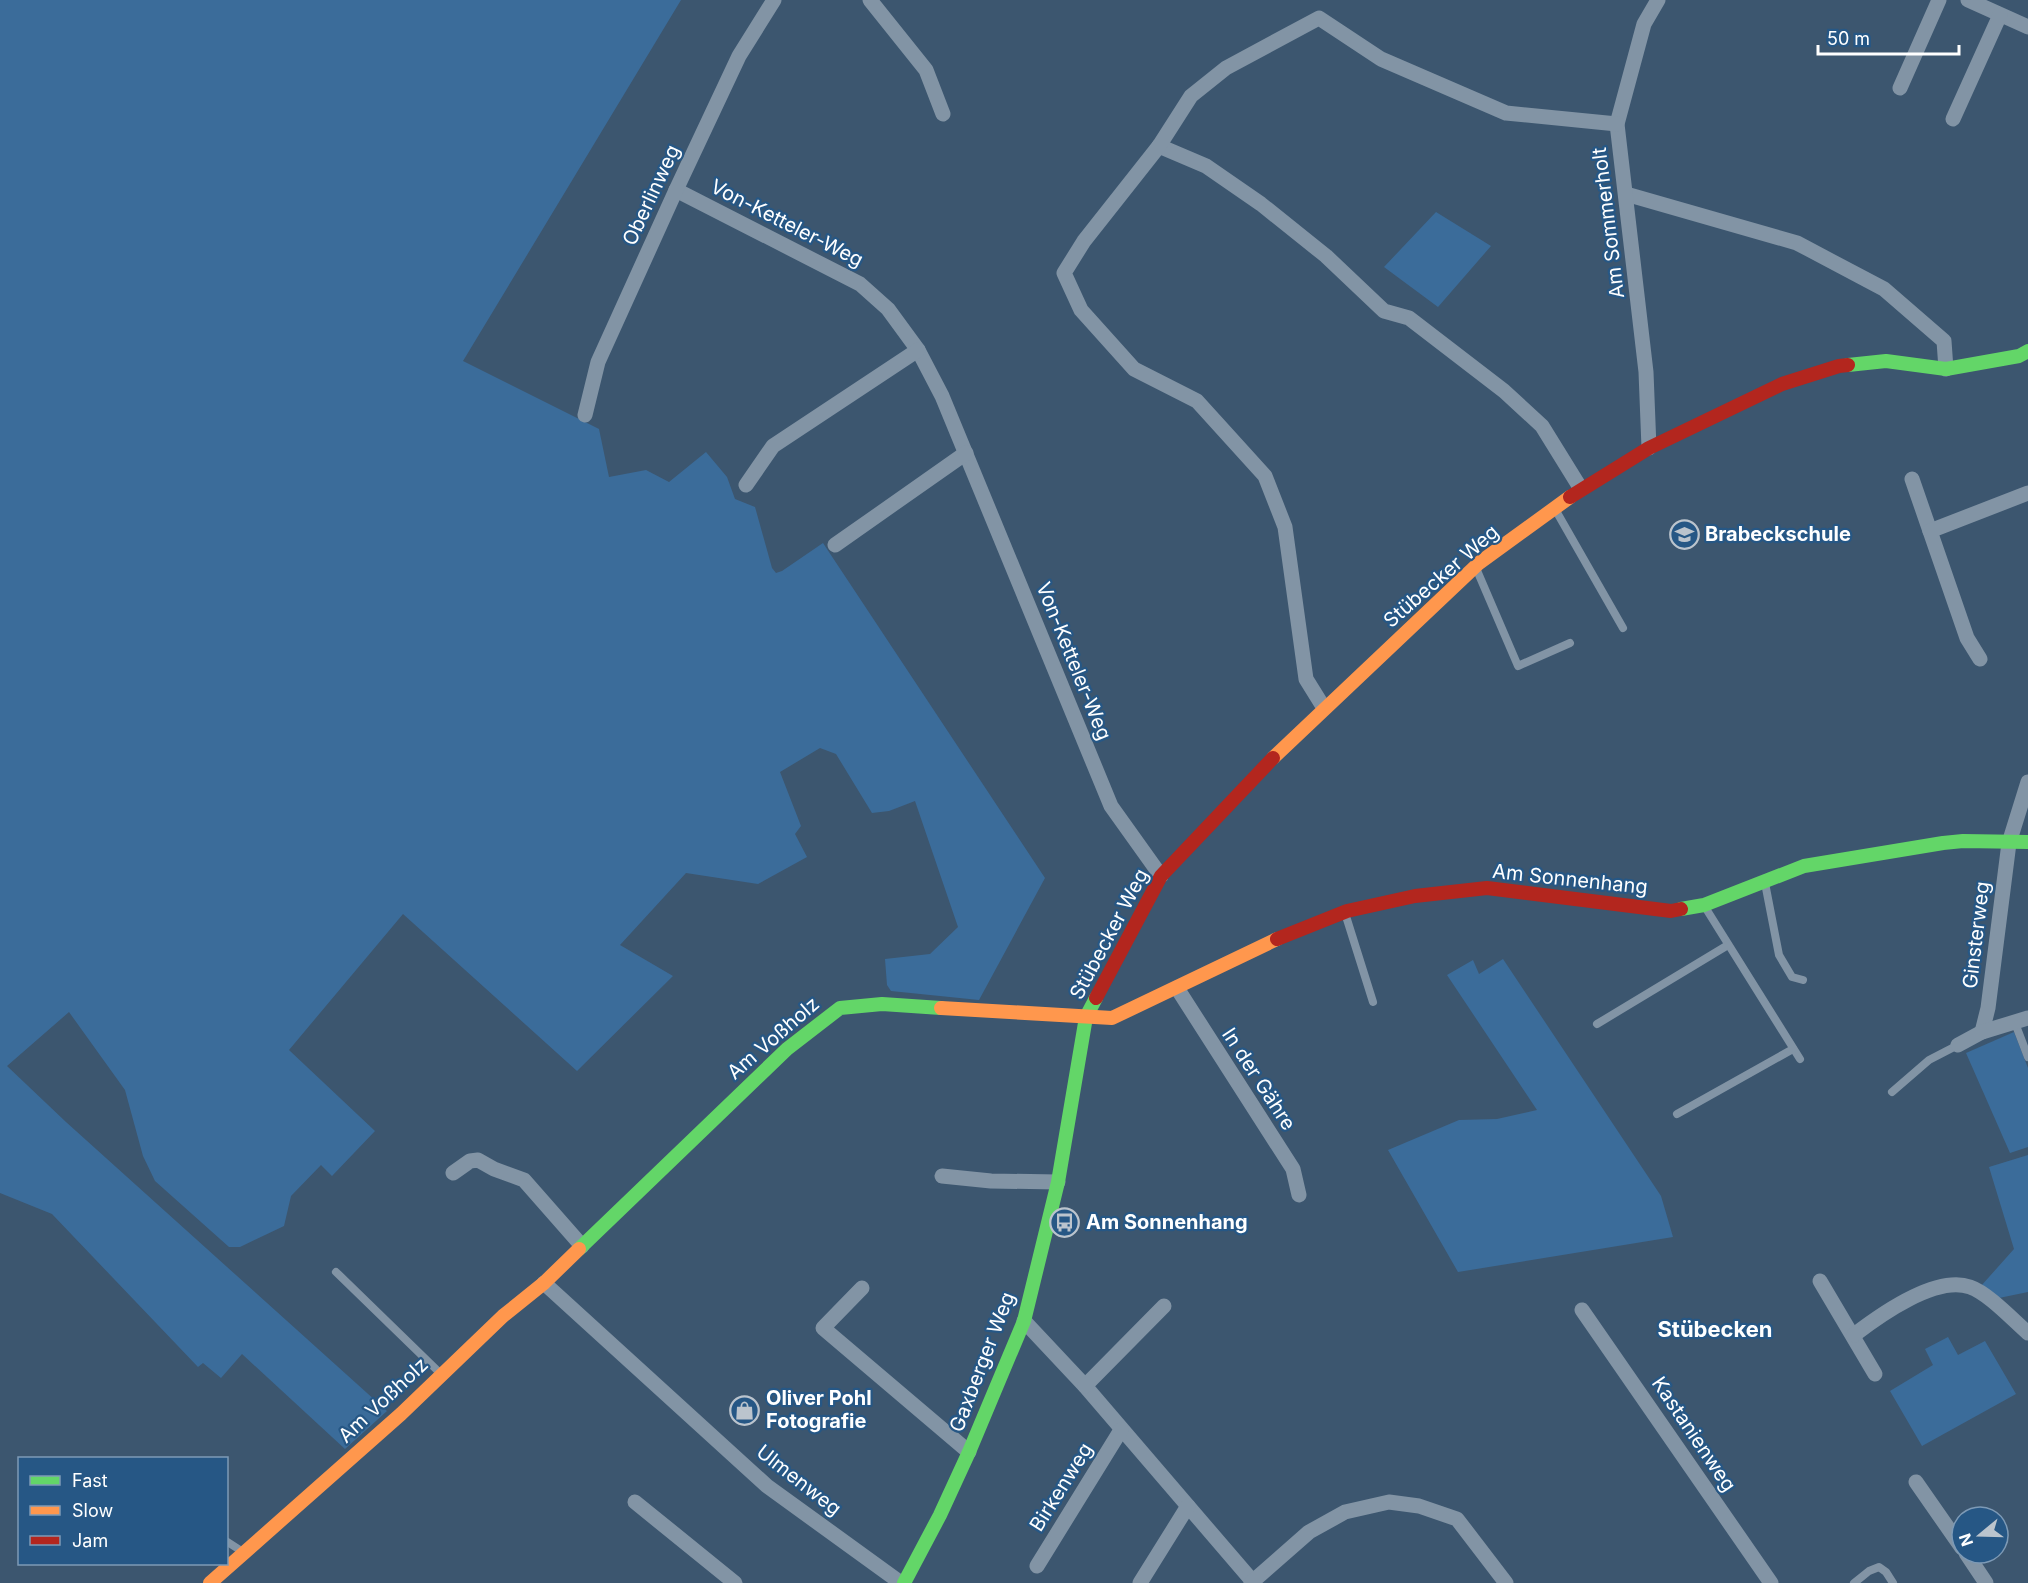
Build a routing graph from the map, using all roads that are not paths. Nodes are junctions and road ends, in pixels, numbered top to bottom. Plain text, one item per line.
1 (774, 0) edge
2 (870, 0) edge
3 (1658, 0) edge
4 (1939, 0) edge
5 (1972, 1) edge
6 (2000, 15) junction
7 (2027, 24) edge
8 (1900, 88) dead end
9 (943, 114) dead end
10 (1953, 119) dead end
11 (1617, 124) junction
12 (1159, 146) junction
13 (676, 190) junction
14 (1626, 194) junction
15 (918, 350) junction
16 (2028, 351) edge
17 (1946, 369) junction
18 (585, 415) dead end
19 (1649, 448) junction
20 (966, 453) junction
21 (1912, 479) dead end
22 (746, 485) dead end
23 (1581, 489) junction
24 (2028, 493) edge
25 (1554, 508) junction
26 (1930, 531) junction
27 (835, 544) dead end
28 (1475, 567) junction
29 (1623, 628) dead end
30 (1570, 643) dead end
31 (1980, 659) dead end
32 (1324, 708) junction
33 (2028, 782) edge
34 (2028, 842) edge
35 (2009, 843) junction
36 (1161, 876) junction
37 (1764, 882) junction
38 (1704, 905) junction
39 (1345, 912) junction
40 (1728, 945) junction
41 (1803, 980) dead end
42 (1177, 988) junction
43 (1373, 1002) dead end
44 (1086, 1017) junction
45 (2021, 1021) edge
46 (1597, 1024) dead end
47 (1982, 1032) junction
48 (1958, 1045) joint
49 (1793, 1049) junction
50 (2028, 1057) edge
51 (1800, 1059) dead end
52 (1892, 1092) dead end
53 (1677, 1114) dead end
54 (453, 1173) dead end
55 (942, 1176) dead end
56 (1058, 1182) junction
57 (1299, 1195) dead end
58 (582, 1246) junction
59 (336, 1272) dead end
60 (1821, 1281) dead end
61 (544, 1283) junction
62 (862, 1288) dead end
63 (1164, 1306) dead end
64 (1582, 1310) dead end
65 (1024, 1321) junction
66 (2028, 1333) edge
67 (1854, 1335) junction
68 (1875, 1374) dead end
69 (442, 1375) junction
70 (1085, 1386) junction
71 (1121, 1430) junction
72 (969, 1452) junction
73 (1916, 1482) dead end
74 (635, 1502) dead end
75 (1188, 1506) junction
76 (1950, 1531) edge
77 (228, 1542) edge
78 (244, 1553) junction
79 (1974, 1565) edge
80 (1037, 1566) dead end
81 (1253, 1582) edge
82 (210, 1583) edge
83 (735, 1583) edge
84 (902, 1583) edge
85 (1140, 1583) edge
86 (1506, 1583) edge
87 (1771, 1583) edge
88 (1854, 1583) edge
89 (1893, 1583) edge
90 (1986, 1583) edge

1 - 13 street, Oberlinweg
2 - 9 street
3 - 11 street, Am Sommerholt
4 - 8 street
5 - 6 street
6 - 7 street
6 - 10 street
11 - 12 street
11 - 14 street, Am Sommerholt
12 - 23 street
12 - 32 street
13 - 15 street, Von-Ketteler-Weg
13 - 18 street, Oberlinweg
14 - 17 street
14 - 19 street, Am Sommerholt
15 - 20 street, Von-Ketteler-Weg
15 - 22 street
16 - 17 street, Stübecker Weg
17 - 19 street, Stübecker Weg
19 - 23 street, Stübecker Weg
20 - 27 street
20 - 36 street, Von-Ketteler-Weg
21 - 26 street
23 - 25 street, Stübecker Weg
24 - 26 street
25 - 28 street, Stübecker Weg
25 - 29 lane
26 - 31 street
28 - 30 lane
28 - 32 street, Stübecker Weg
32 - 36 street, Stübecker Weg
33 - 35 street, Ginsterweg
34 - 35 street, Am Sonnenhang
35 - 37 street, Am Sonnenhang
35 - 47 street, Ginsterweg
36 - 44 street, Stübecker Weg
37 - 38 street, Am Sonnenhang
37 - 41 lane
38 - 39 street, Am Sonnenhang
38 - 40 lane
39 - 42 street, Am Sonnenhang
39 - 43 lane
40 - 46 lane
40 - 49 lane
42 - 44 street, Am Sonnenhang
42 - 57 street, In der Gähre
44 - 56 street, Gaxberger Weg
44 - 58 street, Am Voßholz
45 - 47 street
45 - 50 lane
47 - 48 street
48 - 52 lane
49 - 51 lane
49 - 53 lane
54 - 58 street
55 - 56 street
56 - 65 street, Gaxberger Weg
58 - 61 street, Am Voßholz
59 - 69 lane
60 - 67 street
61 - 69 street, Am Voßholz
61 - 84 street, Ulmenweg
62 - 72 street, Gaxberger Weg
63 - 70 street
64 - 87 street, Kastanienweg
65 - 70 street
65 - 72 street, Gaxberger Weg
66 - 67 street
67 - 68 street
69 - 78 street, Am Voßholz
70 - 71 street
71 - 75 street
71 - 80 street, Birkenweg
72 - 84 street, Gaxberger Weg
73 - 76 street
74 - 83 street
75 - 81 street
75 - 85 street
77 - 78 lane
78 - 82 street, Am Voßholz
79 - 90 street
81 - 86 street
88 - 89 lane

